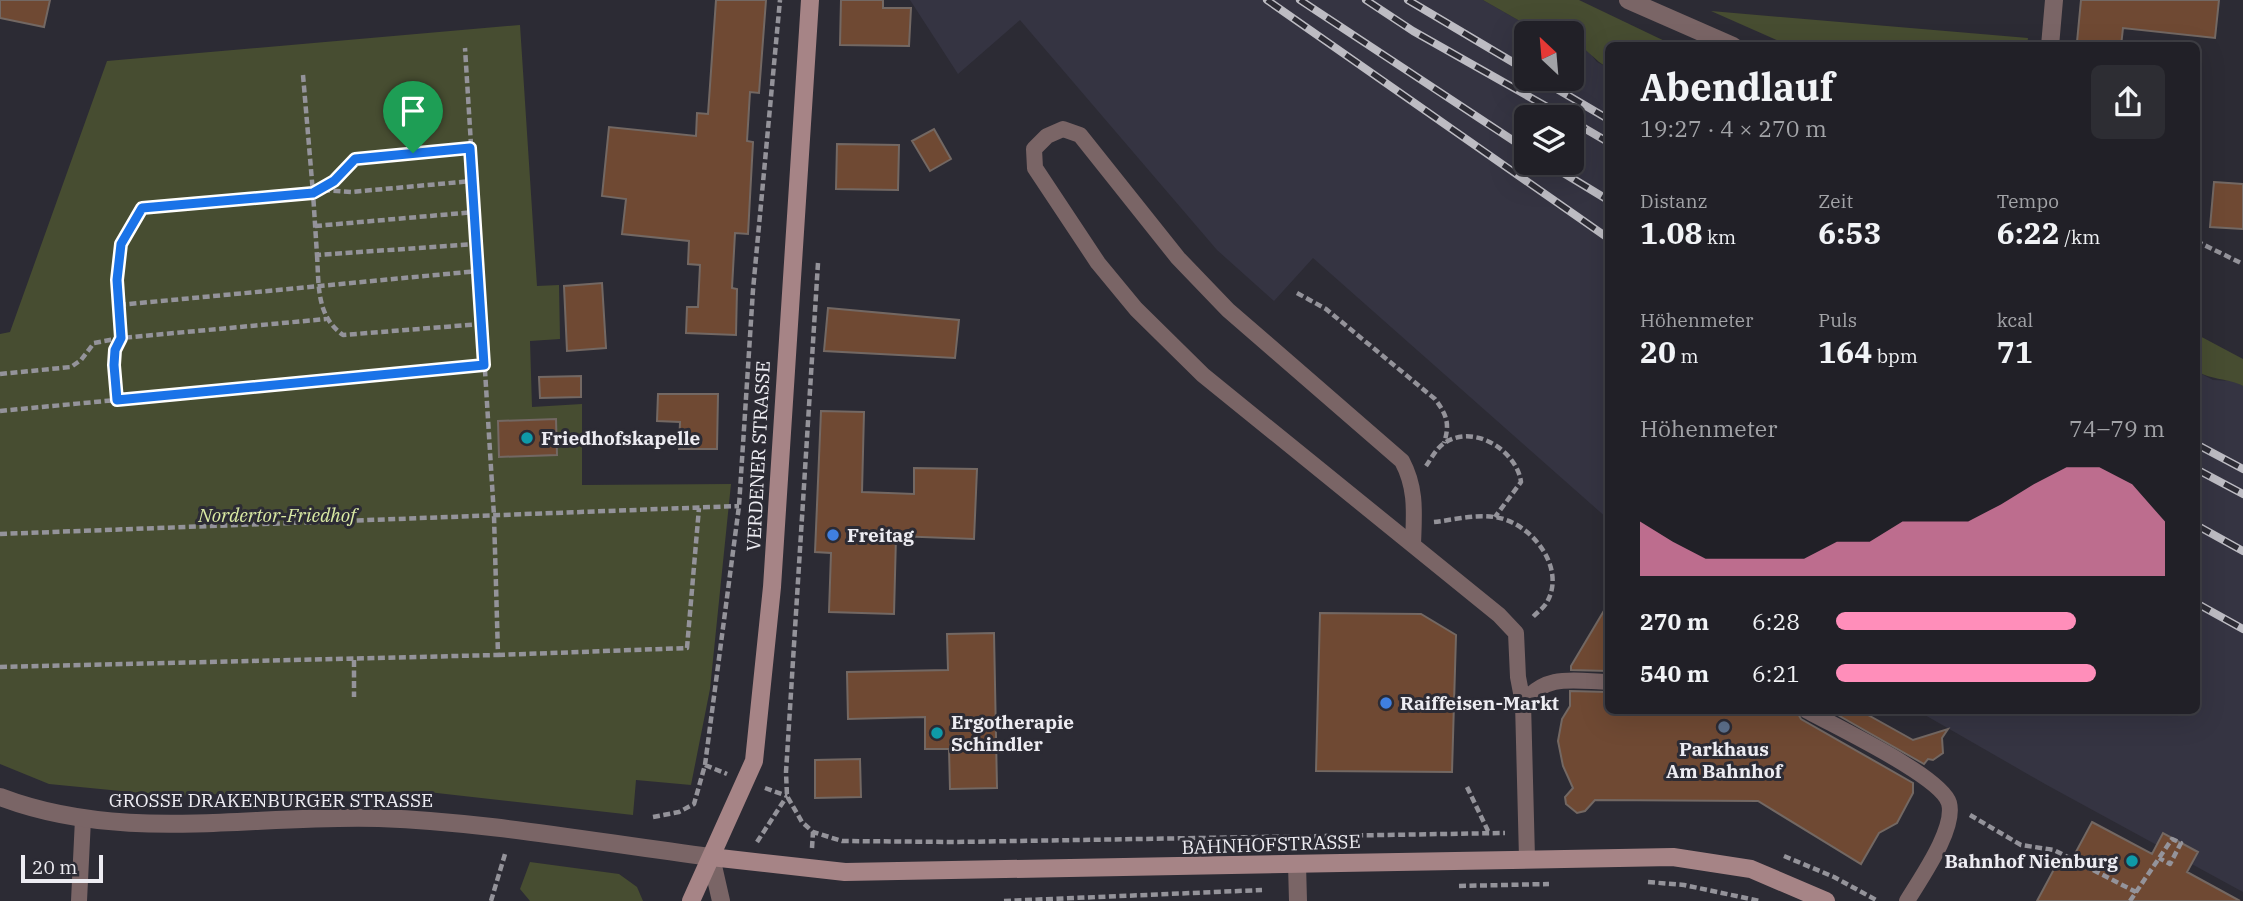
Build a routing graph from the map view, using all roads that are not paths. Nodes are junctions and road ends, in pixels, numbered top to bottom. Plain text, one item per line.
1 (810, 0) edge
2 (1628, 0) edge
3 (2054, 0) edge
4 (1655, 6) edge
5 (1725, 42) edge
6 (2050, 42) edge
7 (1413, 545) junction
8 (1605, 682) edge
9 (1524, 703) junction
10 (1813, 714) edge
11 (0, 797) edge
12 (83, 819) junction
13 (711, 857) junction
14 (1527, 858) junction
15 (1297, 864) junction
16 (1298, 895) edge
17 (79, 901) edge
18 (691, 901) edge
19 (721, 901) edge
20 (1826, 901) edge
21 (1907, 901) edge

1 - 13 main road, VERDENER STRASSE
2 - 4 street
3 - 6 street
4 - 5 street
7 - 7 lane
7 - 9 lane
8 - 9 lane
9 - 14 lane
10 - 21 lane
11 - 12 street, GROSSE DRAKENBURGER STRASSE
12 - 13 street, GROSSE DRAKENBURGER STRASSE
12 - 17 lane
13 - 15 main road, BAHNHOFSTRASSE
13 - 18 main road, VERDENER STRASSE
13 - 19 street
14 - 15 main road, BAHNHOFSTRASSE
14 - 20 main road, BAHNHOFSTRASSE
15 - 16 street

